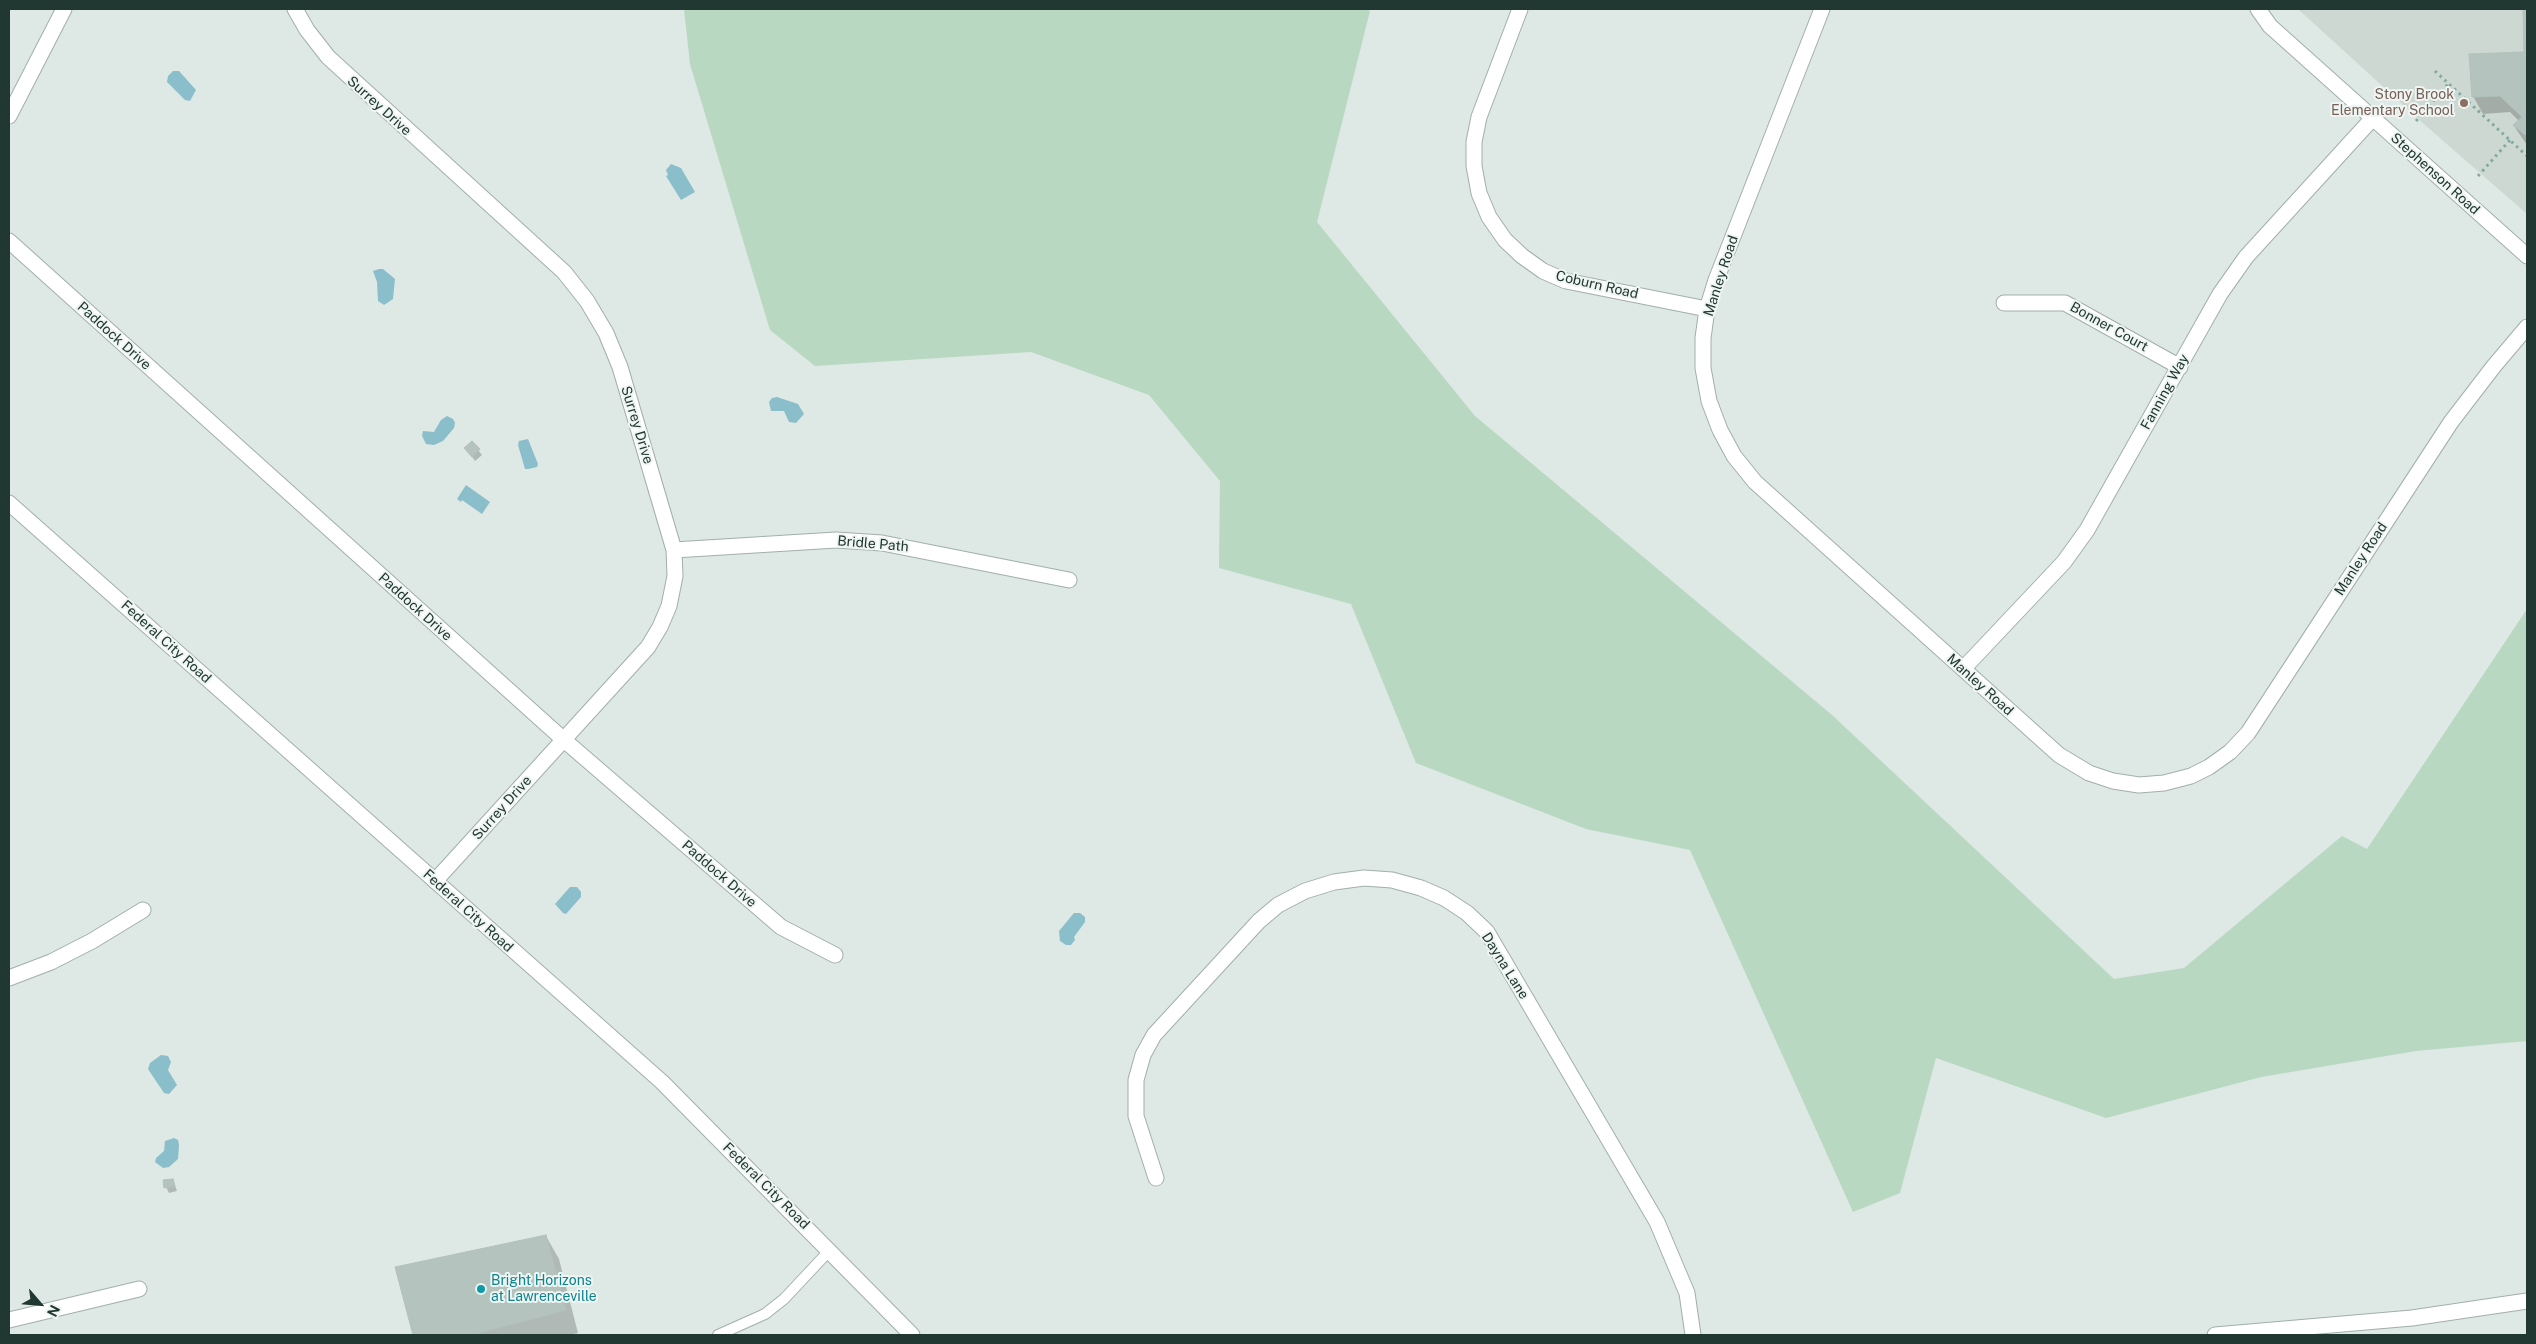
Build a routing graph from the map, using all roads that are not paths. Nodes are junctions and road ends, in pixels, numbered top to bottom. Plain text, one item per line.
1 (64, 9) edge
2 (295, 9) edge
3 (1520, 9) edge
4 (1822, 9) edge
5 (2258, 9) edge
6 (9, 116) edge
7 (2372, 118) junction
8 (9, 241) edge
9 (2527, 256) edge
10 (2004, 303) dead end
11 (1707, 309) junction
12 (2527, 327) edge
13 (2180, 367) junction
14 (9, 503) edge
15 (674, 550) junction
16 (1069, 580) dead end
17 (1962, 669) junction
18 (564, 740) junction
19 (435, 881) junction
20 (143, 910) dead end
21 (835, 956) dead end
22 (9, 978) edge
23 (1156, 1178) dead end
24 (830, 1250) junction
25 (139, 1289) dead end
26 (2527, 1301) edge
27 (9, 1320) edge
28 (718, 1335) edge
29 (912, 1335) edge
30 (1693, 1335) edge
31 (2215, 1335) edge

1 - 6 street
2 - 15 street, Surrey Drive
3 - 11 street, Coburn Road
4 - 11 street, Manley Road
5 - 7 street, Stephenson Road
7 - 9 street, Stephenson Road
7 - 13 street, Fanning Way
8 - 18 street, Paddock Drive
10 - 13 street, Bonner Court
11 - 17 street, Manley Road
12 - 17 street, Manley Road
13 - 17 street, Fanning Way
14 - 19 street, Federal City Road
15 - 16 street, Bridle Path
15 - 18 street, Surrey Drive
18 - 19 street, Surrey Drive
18 - 21 street, Paddock Drive
19 - 24 street, Federal City Road
20 - 22 street
23 - 30 street, Dayna Lane
24 - 28 lane
24 - 29 street, Federal City Road
25 - 27 street
26 - 31 street

